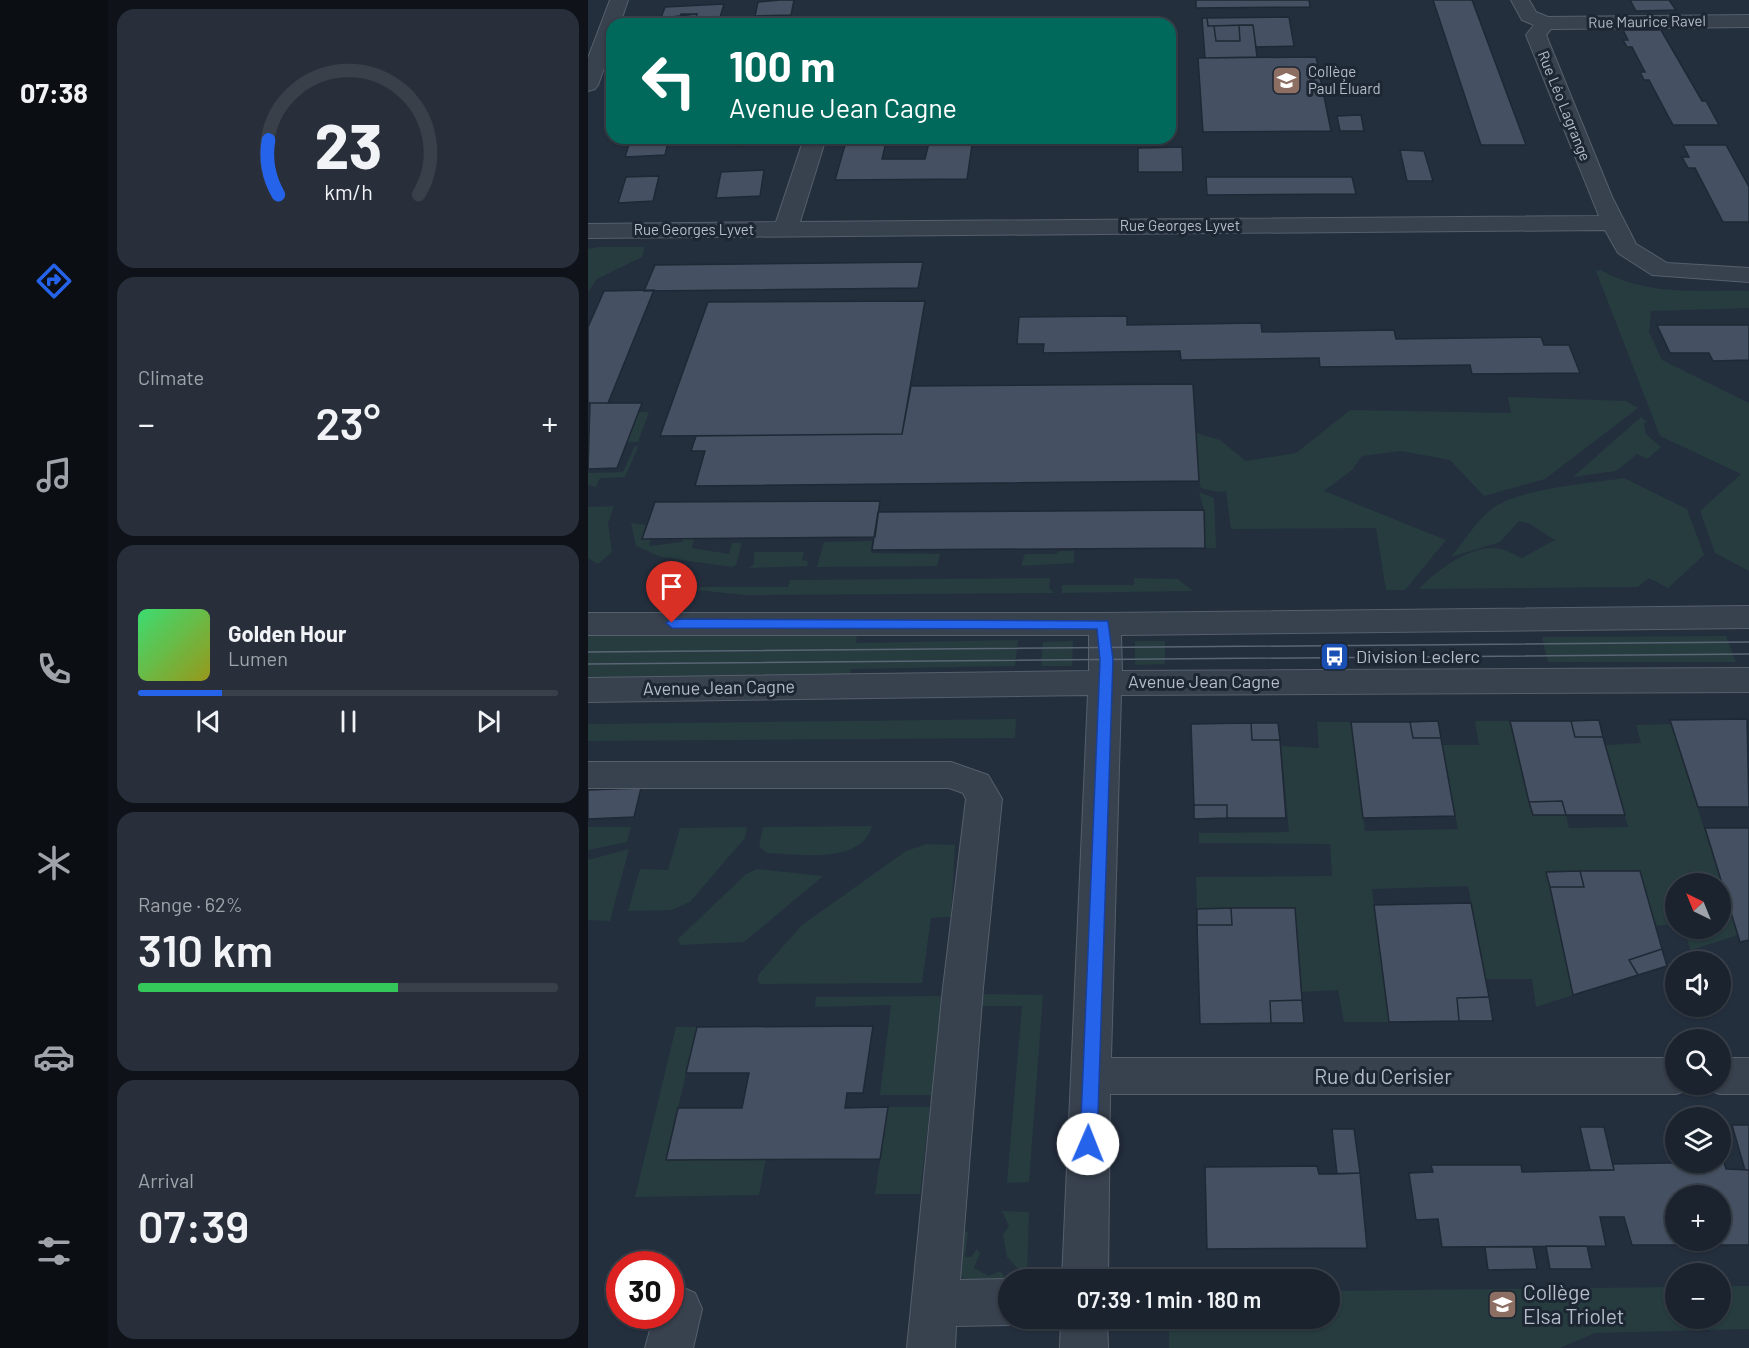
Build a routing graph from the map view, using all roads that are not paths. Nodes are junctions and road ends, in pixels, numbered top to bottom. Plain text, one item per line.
1 (619, 0) edge
2 (1520, 0) edge
3 (612, 18) edge
4 (1749, 21) edge
5 (1545, 23) junction
6 (606, 36) edge
7 (588, 85) edge
8 (812, 144) edge
9 (1614, 223) junction
10 (786, 229) junction
11 (588, 231) edge
12 (1749, 275) edge
13 (1749, 617) edge
14 (588, 624) edge
15 (1104, 624) junction
16 (1749, 680) edge
17 (1104, 683) junction
18 (588, 690) edge
19 (588, 775) edge
20 (1090, 1076) junction
21 (1665, 1076) edge
22 (1731, 1076) edge
23 (1749, 1076) edge
24 (1085, 1269) edge
25 (998, 1302) edge
26 (935, 1304) junction
27 (1084, 1329) edge
28 (931, 1348) edge
29 (1084, 1348) edge

1 - 3 street
2 - 5 street, Rue Léo Lagrange
4 - 5 street, Rue Maurice Ravel
5 - 9 street, Rue Léo Lagrange
6 - 7 street
8 - 10 street
9 - 10 street, Rue Georges Lyvet
9 - 12 street
10 - 11 street, Rue Georges Lyvet
13 - 15 street
14 - 15 street
15 - 17 street
16 - 17 street, Avenue Jean Cagne
17 - 18 street, Avenue Jean Cagne
17 - 20 street
19 - 26 street
20 - 21 street, Rue du Cerisier
20 - 24 street
22 - 23 street
25 - 26 street
26 - 28 street
27 - 29 street

